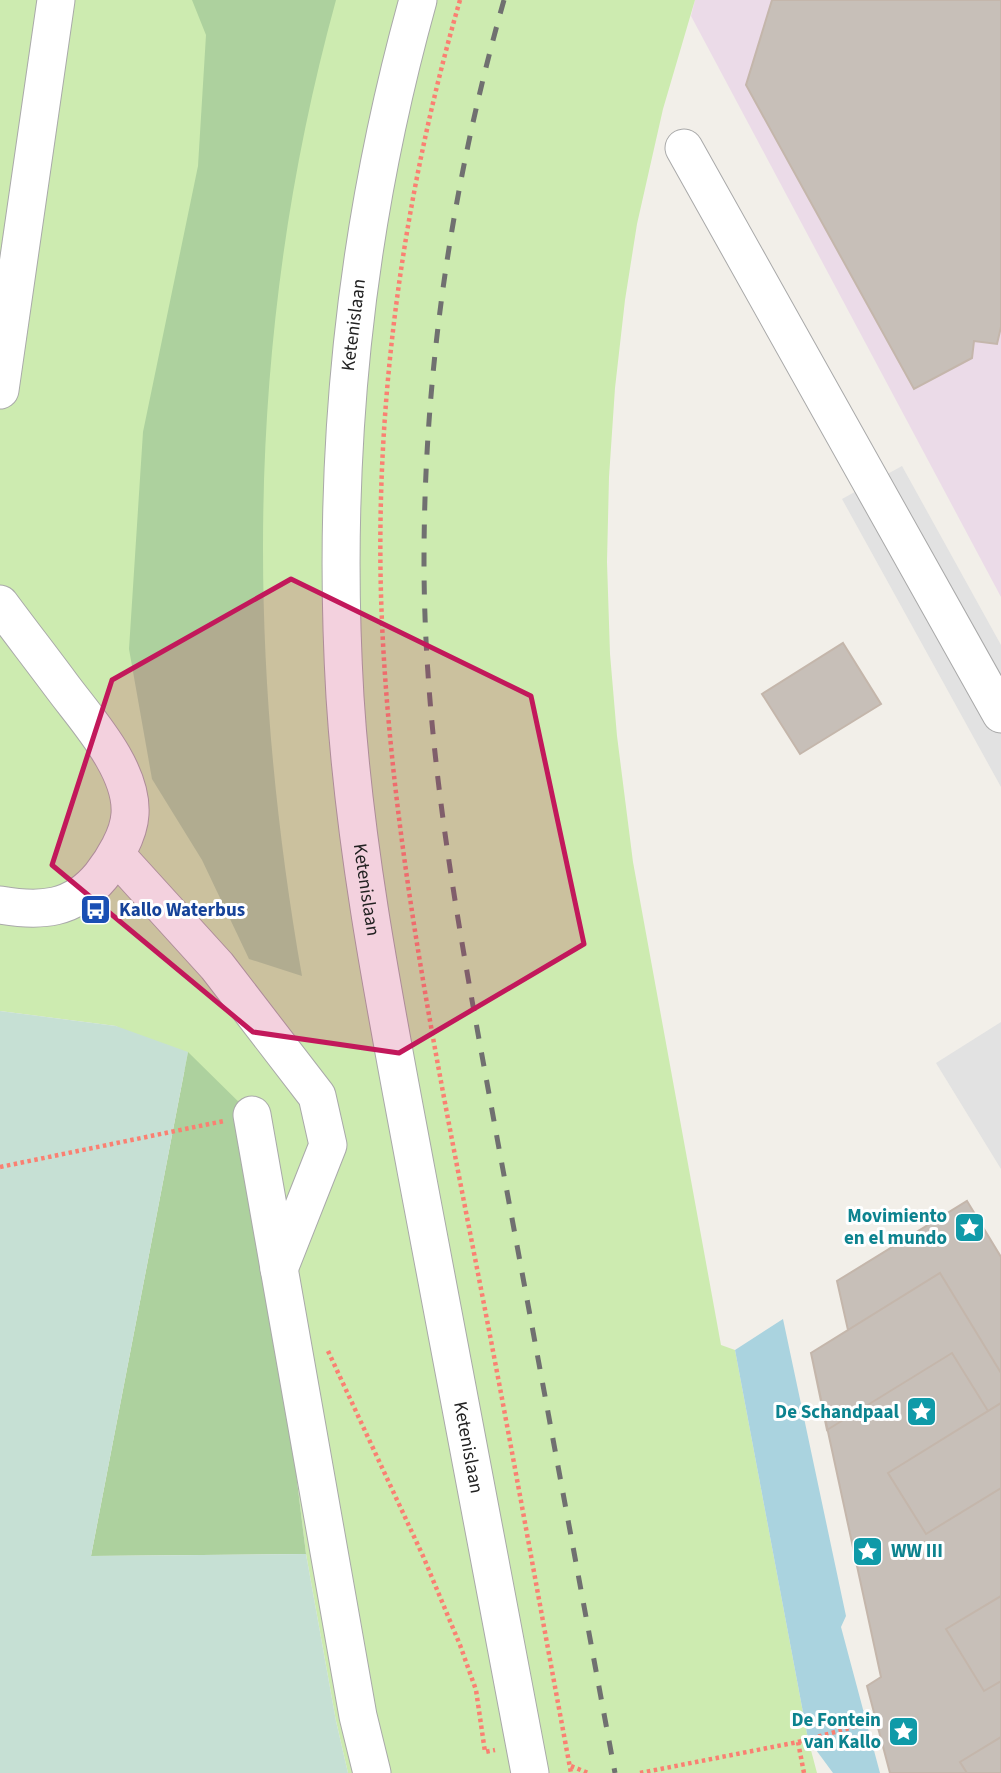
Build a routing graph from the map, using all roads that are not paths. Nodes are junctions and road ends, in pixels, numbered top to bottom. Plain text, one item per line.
1 (56, 0) edge
2 (418, 0) edge
3 (684, 148) dead end
4 (0, 390) edge
5 (0, 604) edge
6 (1001, 714) edge
7 (117, 856) junction
8 (0, 905) edge
9 (252, 1115) road end
10 (279, 1270) junction
11 (528, 1760) edge
12 (372, 1773) edge

1 - 4 street
2 - 11 street, Ketenislaan
3 - 6 street
5 - 7 street
7 - 8 street
7 - 10 street
9 - 10 street
10 - 12 street

